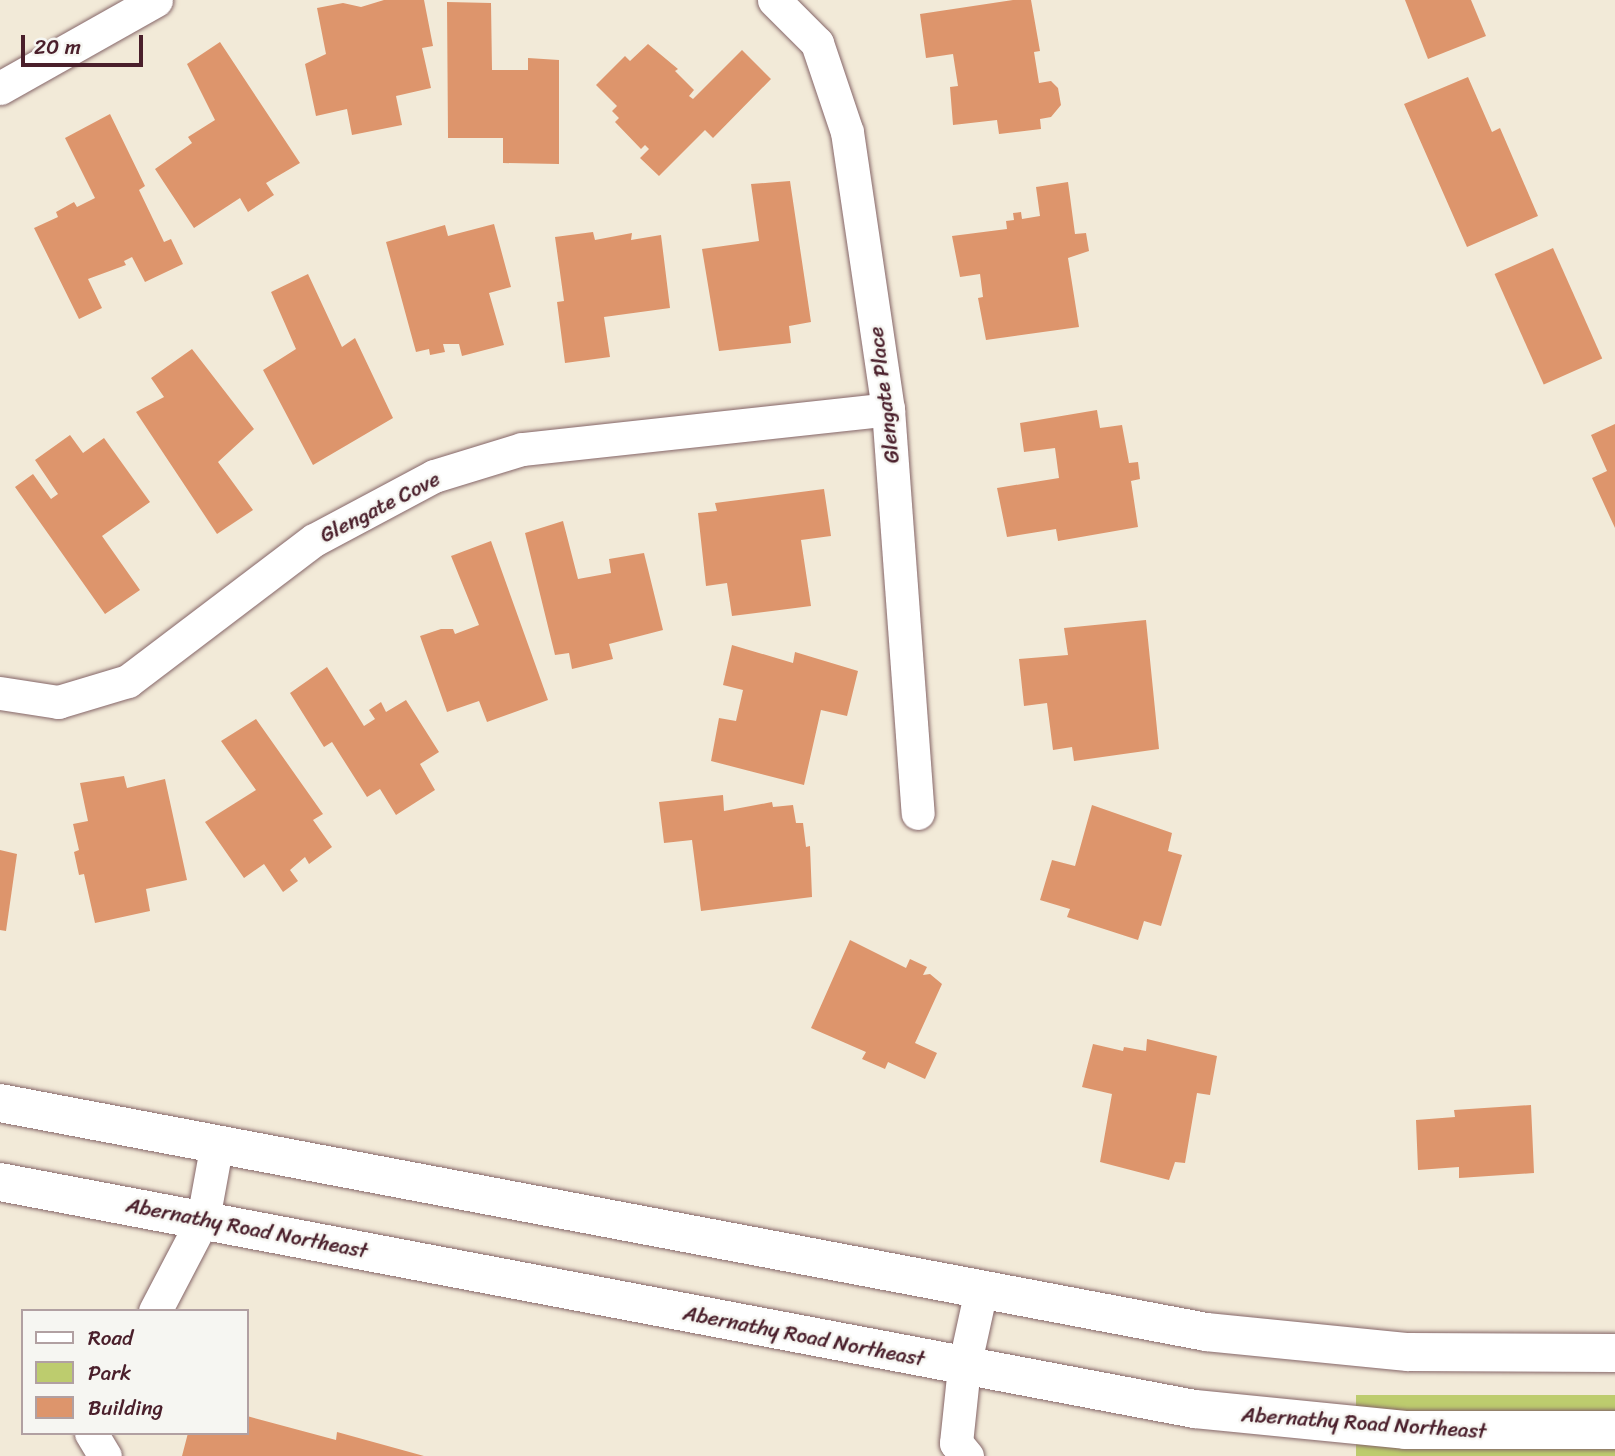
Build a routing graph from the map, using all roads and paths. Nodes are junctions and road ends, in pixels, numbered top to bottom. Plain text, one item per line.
1 (156, 0) edge
2 (774, 0) edge
3 (0, 88) edge
4 (888, 409) junction
5 (0, 693) edge
6 (918, 813) dead end
7 (0, 1103) edge
8 (218, 1143) junction
9 (0, 1182) edge
10 (203, 1219) junction
11 (981, 1290) junction
12 (156, 1309) edge
13 (1615, 1353) edge
14 (964, 1367) junction
15 (1615, 1430) edge
16 (92, 1435) edge
17 (105, 1456) edge
18 (967, 1456) edge

1 - 3 street
2 - 4 street, Glengate Place
4 - 5 street, Glengate Cove
4 - 6 street, Glengate Place
7 - 8 main road
8 - 10 street
8 - 11 main road
9 - 10 main road, Abernathy Road Northeast
10 - 12 street
10 - 14 main road, Abernathy Road Northeast
11 - 13 main road
11 - 14 street
14 - 15 main road, Abernathy Road Northeast
14 - 18 street
16 - 17 street

